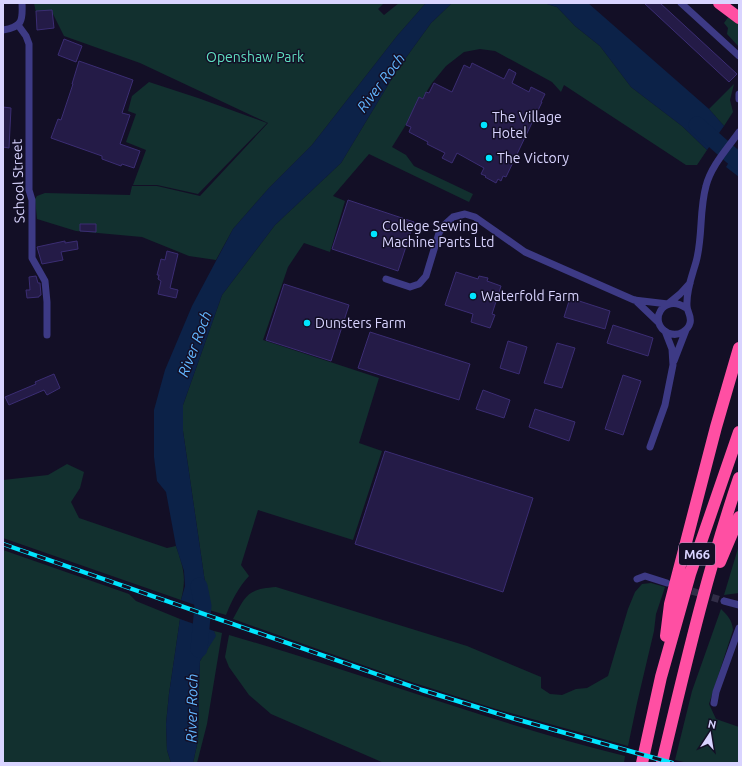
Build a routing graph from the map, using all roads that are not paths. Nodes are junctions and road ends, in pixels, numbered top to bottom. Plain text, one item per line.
1 (22, 3) edge
2 (681, 3) edge
3 (720, 3) edge
4 (739, 18) edge
5 (18, 25) junction
6 (3, 30) edge
7 (739, 56) edge
8 (739, 94) edge
9 (739, 99) edge
10 (739, 132) edge
11 (386, 279) dead end
12 (690, 283) junction
13 (634, 300) junction
14 (668, 304) junction
15 (686, 308) junction
16 (658, 322) junction
17 (686, 330) junction
18 (664, 331) junction
19 (47, 335) dead end
20 (739, 348) edge
21 (673, 365) junction
22 (739, 432) edge
23 (650, 447) dead end
24 (739, 478) edge
25 (739, 517) edge
26 (637, 579) dead end
27 (667, 583) dead end
28 (724, 600) tunnel mouth
29 (739, 605) edge
30 (700, 610) junction
31 (739, 628) edge
32 (660, 677) junction
33 (714, 703) dead end
34 (642, 763) edge
35 (662, 763) edge

1 - 5 street
2 - 7 street
3 - 4 highway
5 - 6 street
5 - 19 street, School Street
8 - 9 street
10 - 12 street
11 - 13 street
12 - 14 street
12 - 15 street
13 - 14 street
13 - 16 street
14 - 15 street
14 - 16 street
15 - 17 street
16 - 18 street
17 - 18 street
17 - 21 street
18 - 21 street
20 - 32 highway, M66
21 - 23 street
22 - 32 highway, M66
24 - 30 highway, M66
25 - 30 highway, M66
26 - 27 street
28 - 29 street
30 - 35 highway, M66
31 - 33 street
32 - 34 highway, M66

